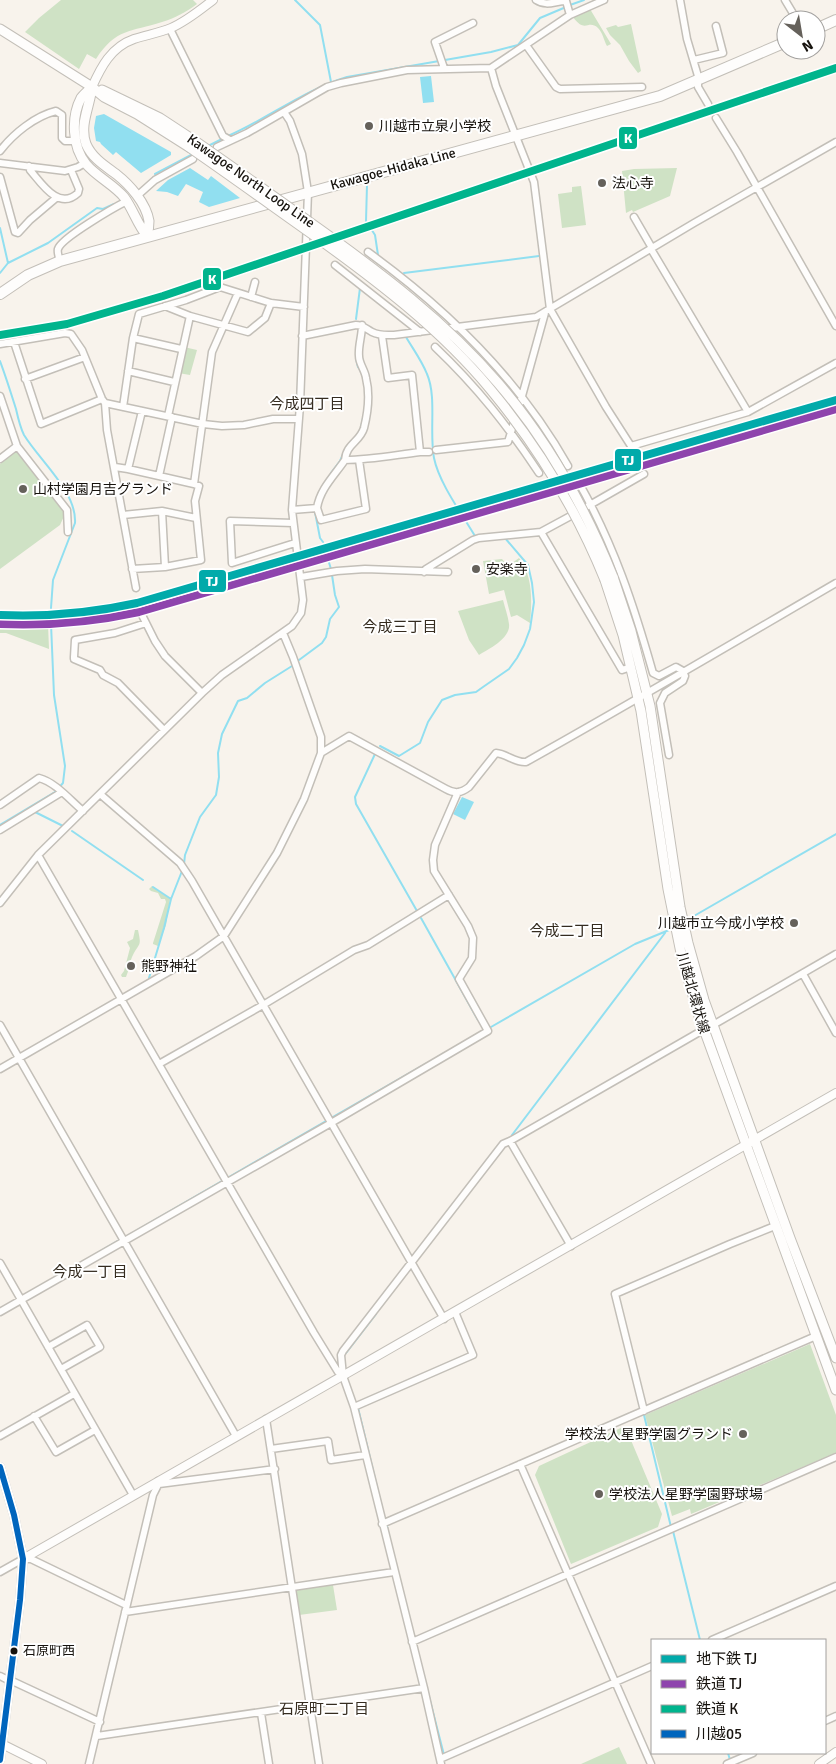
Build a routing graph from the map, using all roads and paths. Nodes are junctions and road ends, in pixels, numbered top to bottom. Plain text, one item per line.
1 (536, 0) edge
2 (604, 0) edge
3 (680, 0) edge
4 (210, 1) edge
5 (568, 5) edge
6 (473, 23) dead end
7 (716, 26) dead end
8 (0, 29) edge
9 (170, 29) junction
10 (526, 45) junction
11 (776, 46) edge
12 (694, 60) junction
13 (444, 68) junction
14 (491, 68) junction
15 (698, 81) junction
16 (92, 87) junction
17 (642, 87) dead end
18 (708, 104) dead end
19 (284, 112) junction
20 (716, 118) dead end
21 (515, 135) junction
22 (230, 140) junction
23 (76, 141) junction
24 (836, 142) edge
25 (217, 147) dead end
26 (0, 151) edge
27 (193, 158) dead end
28 (0, 163) edge
29 (85, 163) junction
30 (29, 166) junction
31 (71, 170) junction
32 (0, 177) edge
33 (756, 188) junction
34 (308, 192) junction
35 (137, 196) junction
36 (56, 198) junction
37 (126, 201) junction
38 (634, 217) dead end
39 (147, 236) junction
40 (652, 248) junction
41 (368, 252) dead end
42 (60, 261) junction
43 (335, 265) dead end
44 (255, 282) dead end
45 (238, 293) junction
46 (0, 294) edge
47 (251, 297) junction
48 (271, 303) junction
49 (165, 306) junction
50 (304, 307) junction
51 (548, 311) junction
52 (190, 316) junction
53 (223, 325) junction
54 (362, 325) junction
55 (836, 326) edge
56 (459, 327) junction
57 (420, 332) junction
58 (302, 336) junction
59 (382, 336) junction
60 (133, 338) junction
61 (14, 342) junction
62 (0, 344) edge
63 (435, 347) dead end
64 (182, 349) junction
65 (85, 357) junction
66 (836, 363) edge
67 (128, 371) junction
68 (25, 379) junction
69 (174, 382) junction
70 (0, 396) edge
71 (522, 396) junction
72 (103, 401) junction
73 (123, 407) junction
74 (142, 411) junction
75 (2, 412) edge
76 (748, 412) junction
77 (170, 417) junction
78 (299, 419) junction
79 (203, 424) junction
80 (511, 432) junction
81 (17, 446) junction
82 (420, 452) junction
83 (0, 459) edge
84 (345, 460) junction
85 (359, 460) junction
86 (115, 466) junction
87 (568, 466) dead end
88 (128, 469) junction
89 (539, 473) dead end
90 (644, 474) dead end
91 (158, 476) junction
92 (579, 483) dead end
93 (194, 484) junction
94 (591, 504) junction
95 (317, 508) junction
96 (292, 510) junction
97 (162, 511) junction
98 (123, 515) junction
99 (196, 518) junction
100 (293, 523) junction
101 (68, 532) dead end
102 (541, 532) junction
103 (295, 543) junction
104 (165, 567) junction
105 (132, 569) junction
106 (424, 572) junction
107 (448, 572) dead end
108 (300, 577) junction
109 (609, 579) junction
110 (836, 583) edge
111 (136, 588) dead end
112 (141, 613) dead end
113 (146, 623) junction
114 (283, 633) junction
115 (631, 667) junction
116 (683, 671) junction
117 (202, 693) junction
118 (642, 696) junction
119 (164, 730) junction
120 (321, 753) junction
121 (669, 755) dead end
122 (62, 792) junction
123 (458, 792) junction
124 (100, 794) junction
125 (0, 805) edge
126 (83, 811) junction
127 (0, 830) edge
128 (38, 855) junction
129 (449, 895) junction
130 (0, 903) edge
131 (224, 936) junction
132 (836, 954) edge
133 (802, 974) junction
134 (122, 999) junction
135 (262, 1005) junction
136 (0, 1025) edge
137 (713, 1025) junction
138 (703, 1030) junction
139 (836, 1032) edge
140 (19, 1058) junction
141 (159, 1064) junction
142 (0, 1069) edge
143 (836, 1093) edge
144 (331, 1123) junction
145 (754, 1140) junction
146 (510, 1141) junction
147 (745, 1145) junction
148 (227, 1182) junction
149 (774, 1226) junction
150 (124, 1241) junction
151 (571, 1246) junction
152 (0, 1263) edge
153 (412, 1264) junction
154 (22, 1299) junction
155 (0, 1312) edge
156 (455, 1312) junction
157 (444, 1319) junction
158 (816, 1336) junction
159 (48, 1347) junction
160 (836, 1358) edge
161 (61, 1369) junction
162 (343, 1376) junction
163 (836, 1390) edge
164 (74, 1394) junction
165 (354, 1406) junction
166 (644, 1411) junction
167 (34, 1416) junction
168 (266, 1420) junction
169 (95, 1430) junction
170 (0, 1436) edge
171 (236, 1436) junction
172 (271, 1450) junction
173 (365, 1455) junction
174 (836, 1457) edge
175 (520, 1464) junction
176 (0, 1467) edge
177 (275, 1469) junction
178 (158, 1482) junction
179 (133, 1495) junction
180 (382, 1524) junction
181 (22, 1559) junction
182 (0, 1572) edge
183 (394, 1572) junction
184 (569, 1573) junction
185 (836, 1586) edge
186 (293, 1588) junction
187 (126, 1605) junction
188 (125, 1612) junction
189 (714, 1639) edge
190 (412, 1642) junction
191 (651, 1666) edge
192 (0, 1676) edge
193 (10, 1680) junction
194 (615, 1682) junction
195 (424, 1688) junction
196 (310, 1706) junction
197 (261, 1713) junction
198 (100, 1722) junction
199 (97, 1736) junction
200 (1, 1744) edge
201 (836, 1752) edge
202 (751, 1754) edge
203 (0, 1760) edge
204 (441, 1761) edge
205 (42, 1764) edge
206 (89, 1764) edge
207 (268, 1764) edge
208 (318, 1764) edge
209 (651, 1764) edge
210 (727, 1764) edge
211 (819, 1764) edge

1 - 5 street
2 - 5 street
3 - 12 street
4 - 9 street
5 - 10 street
6 - 13 street
7 - 12 street
8 - 16 main road, Kawagoe North Loop Line
9 - 16 street
9 - 22 street
10 - 14 street
10 - 17 street
11 - 15 main road, Kawagoe-Hidaka Line
12 - 15 street
13 - 14 street
13 - 19 street
14 - 21 street
15 - 18 street
15 - 21 main road, Kawagoe-Hidaka Line
16 - 23 main road
16 - 35 main road
16 - 109 main road, Kawagoe North Loop Line, bridge
19 - 22 street
19 - 34 street
20 - 33 street
21 - 34 main road, Kawagoe-Hidaka Line
21 - 51 street
22 - 25 street
23 - 26 street
23 - 29 main road
24 - 33 street
27 - 35 street
28 - 30 street
29 - 31 street
29 - 37 main road
30 - 31 street
30 - 36 street
31 - 36 street
32 - 36 street
33 - 40 street
33 - 55 street
34 - 39 main road, Kawagoe-Hidaka Line
34 - 50 street
35 - 39 main road
37 - 39 main road
37 - 42 street
38 - 40 street
39 - 42 main road, Kawagoe-Hidaka Line
40 - 51 street
40 - 76 street
41 - 56 street
42 - 46 main road, Kawagoe-Hidaka Line
43 - 57 street
44 - 47 street
45 - 47 street
45 - 49 street
45 - 53 street
47 - 48 street
48 - 50 street
48 - 53 street
49 - 52 street
49 - 60 street
50 - 58 street
51 - 56 street
51 - 71 street
51 - 76 street
52 - 53 street
52 - 64 street
53 - 79 street
54 - 58 street
54 - 59 street
54 - 84 street
56 - 57 street
56 - 71 street
57 - 59 street
58 - 78 street
59 - 82 street
60 - 64 street
60 - 67 street
61 - 62 street
61 - 65 street
61 - 68 street
63 - 80 street
64 - 69 street
65 - 68 street
65 - 72 street
66 - 76 street
67 - 69 street
67 - 73 street
68 - 72 street
69 - 77 street
70 - 75 street
71 - 80 street
71 - 87 street
72 - 73 street
72 - 86 street
73 - 74 street
74 - 77 street
74 - 88 street
75 - 81 street
77 - 79 street
77 - 91 street
78 - 79 street
78 - 96 street
79 - 93 street
80 - 82 street
80 - 89 street
81 - 83 street
81 - 101 street
82 - 85 street
84 - 85 street
84 - 95 street
85 - 95 street
86 - 88 street
86 - 98 street
88 - 91 street
90 - 94 street
91 - 93 street
92 - 94 street
93 - 99 street
94 - 102 street
94 - 116 street
95 - 96 street
96 - 100 street
97 - 98 street
97 - 99 street
97 - 104 street
98 - 105 street
99 - 104 street
100 - 103 street
100 - 103 street
102 - 106 street
102 - 115 street
103 - 108 street
104 - 105 street
105 - 111 street
106 - 107 street
106 - 108 street
108 - 114 street
109 - 115 main road, 川越北環状線
109 - 118 main road, 川越北環状線
110 - 116 street
112 - 113 street
113 - 117 street
113 - 119 street
114 - 117 street
114 - 120 street
115 - 118 main road, 川越北環状線
116 - 118 street
116 - 121 street
117 - 119 street
118 - 123 street
118 - 137 main road, 川越北環状線
118 - 138 main road, 川越北環状線
119 - 124 street
120 - 123 street
120 - 131 street
122 - 125 street
122 - 126 street
122 - 127 street
123 - 129 street
124 - 126 street
124 - 131 street
126 - 128 street
128 - 130 street
128 - 134 street
129 - 135 street
129 - 144 street
131 - 134 street
131 - 135 street
132 - 133 street
133 - 137 street
133 - 139 street
134 - 140 street
134 - 141 street
135 - 141 street
135 - 144 street
136 - 140 street
137 - 145 main road, 川越北環状線
138 - 146 street
138 - 147 main road, 川越北環状線
140 - 142 street
140 - 150 street
141 - 148 street
143 - 145 street
144 - 148 street
144 - 153 street
145 - 147 street
145 - 160 main road, 川越北環状線
146 - 151 street
146 - 153 street
147 - 149 main road, 川越北環状線
147 - 151 street
148 - 150 street
148 - 162 street
149 - 158 main road, 川越北環状線
149 - 166 street
150 - 154 street
150 - 171 street
151 - 156 street
152 - 154 street
153 - 157 street
153 - 162 street
154 - 155 street
154 - 159 street
156 - 157 street
156 - 165 street
157 - 162 street
158 - 163 main road, 川越北環状線
158 - 166 street
159 - 161 street
159 - 161 street
161 - 164 street
162 - 165 street
162 - 168 street
164 - 167 street
164 - 169 street
165 - 173 street
166 - 175 street
167 - 169 street
167 - 170 street
168 - 171 street
168 - 172 street
169 - 179 street
171 - 178 street
172 - 173 street
172 - 177 street
173 - 180 street
174 - 184 street
175 - 180 street
175 - 184 street
176 - 181 street
177 - 178 street
177 - 186 street
178 - 179 street
178 - 187 street
179 - 181 street
180 - 183 street
181 - 182 street
181 - 187 street
181 - 193 street
183 - 186 street
183 - 190 street
184 - 190 street
184 - 194 street
185 - 189 street
186 - 188 street
186 - 196 street
187 - 188 street
188 - 198 street
190 - 195 street
191 - 194 street
192 - 193 street
193 - 198 street
193 - 200 street
194 - 204 street
194 - 209 street
195 - 196 street
195 - 204 street
196 - 197 street
196 - 208 street
197 - 199 street
197 - 207 street
198 - 199 street
199 - 206 street
200 - 203 street
200 - 205 street
201 - 211 street
202 - 210 street

